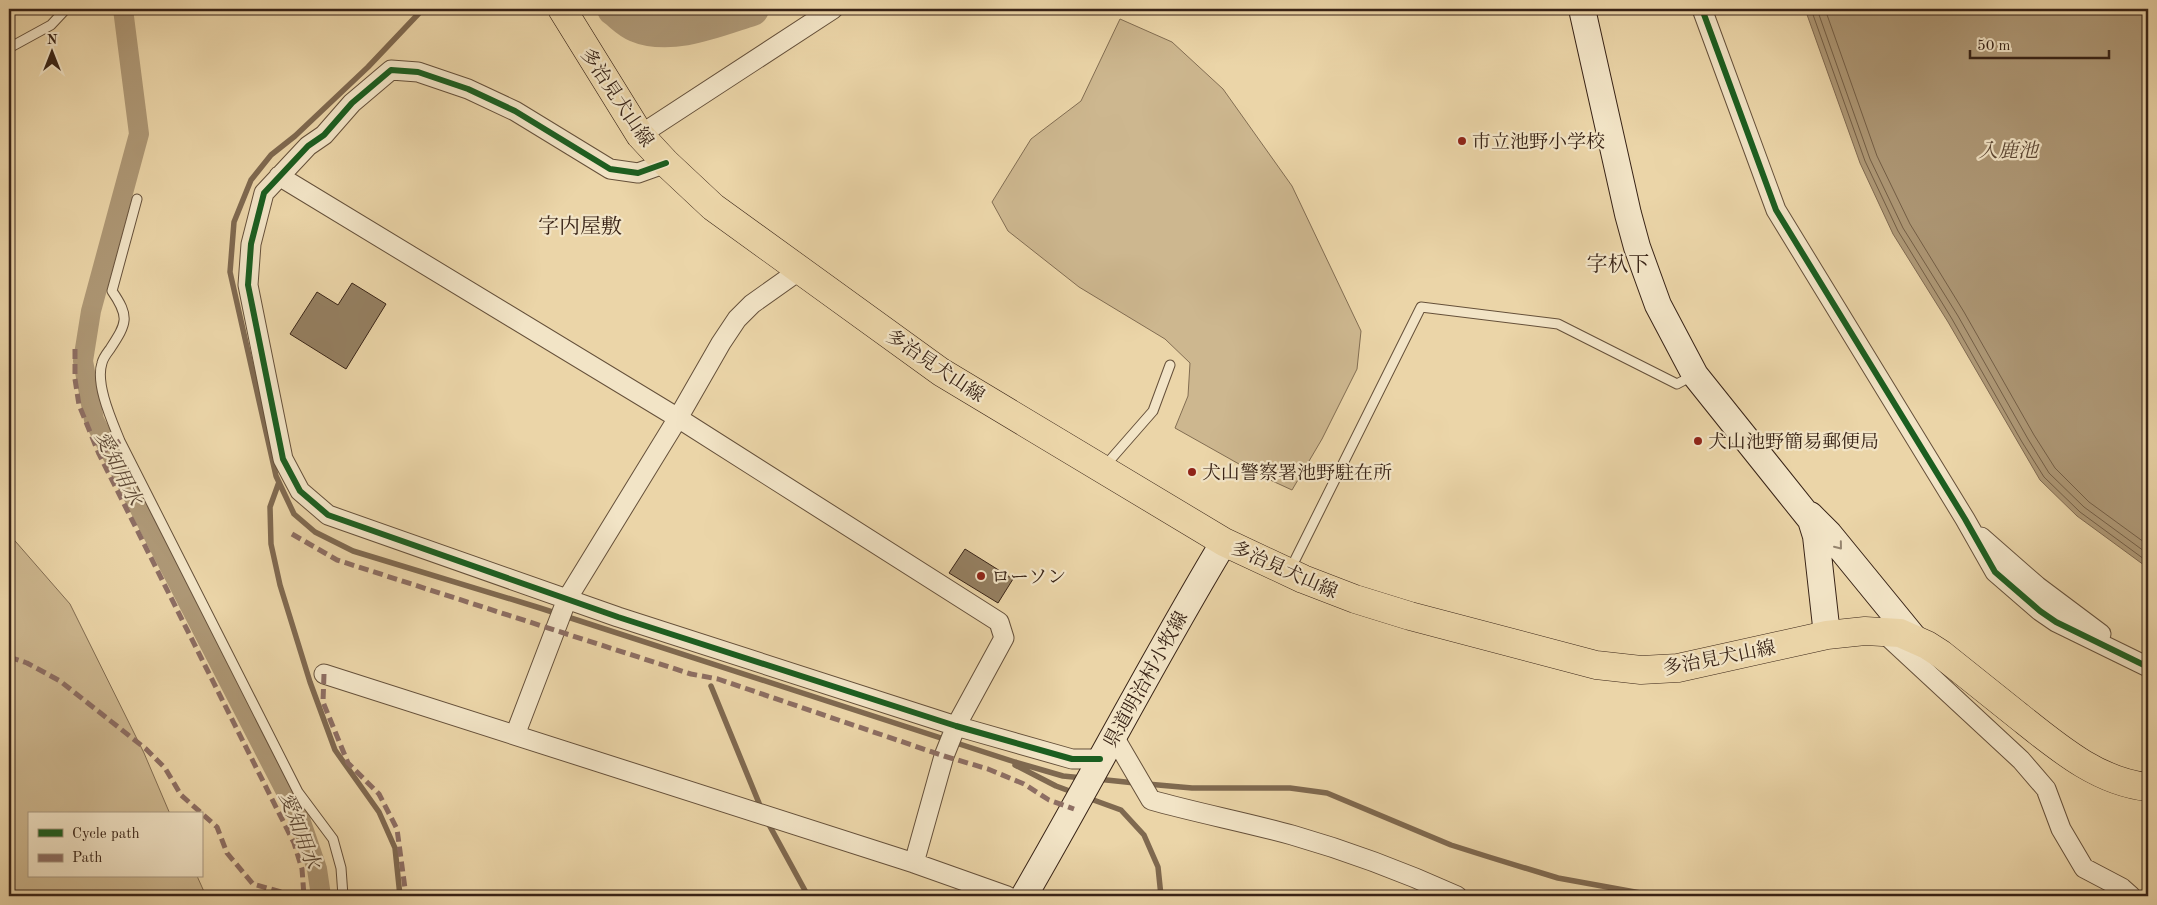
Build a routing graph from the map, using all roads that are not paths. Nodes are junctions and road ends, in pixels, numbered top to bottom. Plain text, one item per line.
1 (66, 9) edge
2 (562, 9) edge
3 (832, 9) edge
4 (1582, 9) edge
5 (1702, 9) edge
6 (9, 48) edge
7 (640, 134) junction
8 (666, 164) junction
9 (279, 176) junction
10 (137, 198) dead end
11 (800, 270) junction
12 (1170, 365) dead end
13 (1695, 375) junction
14 (678, 418) junction
15 (1102, 469) junction
16 (1806, 511) junction
17 (1224, 542) junction
18 (1288, 572) junction
19 (567, 601) junction
20 (1882, 631) junction
21 (1827, 635) junction
22 (1914, 638) junction
23 (2143, 664) edge
24 (324, 674) dead end
25 (955, 728) junction
26 (515, 735) junction
27 (1114, 735) junction
28 (1099, 763) junction
29 (2148, 787) edge
30 (914, 863) junction
31 (343, 896) edge
32 (1007, 896) edge
33 (1024, 896) edge
34 (1457, 896) edge
35 (2131, 896) edge

1 - 6 lane
2 - 7 main road, 多治見犬山線
3 - 7 street
4 - 13 main road
5 - 23 street
7 - 8 main road, 多治見犬山線
8 - 9 street
8 - 11 main road, 多治見犬山線
9 - 14 street
9 - 19 street
10 - 31 lane
11 - 14 street
11 - 15 main road, 多治見犬山線
12 - 15 lane
13 - 16 main road
13 - 18 lane
14 - 19 street
14 - 25 street
15 - 17 main road, 多治見犬山線
16 - 21 main road
16 -> 22 main road
17 - 18 main road, 多治見犬山線
17 - 27 main road, 県道明治村小牧線
18 - 21 main road, 多治見犬山線
19 - 25 street
19 - 26 street
20 - 21 main road, 多治見犬山線
20 - 22 main road, 多治見犬山線
20 - 35 street
22 - 29 main road, 多治見犬山線
24 - 26 street
25 - 28 street
25 - 30 street
26 - 30 street
27 - 28 main road, 県道明治村小牧線
27 - 34 street
28 - 33 main road, 県道明治村小牧線
30 - 32 street

